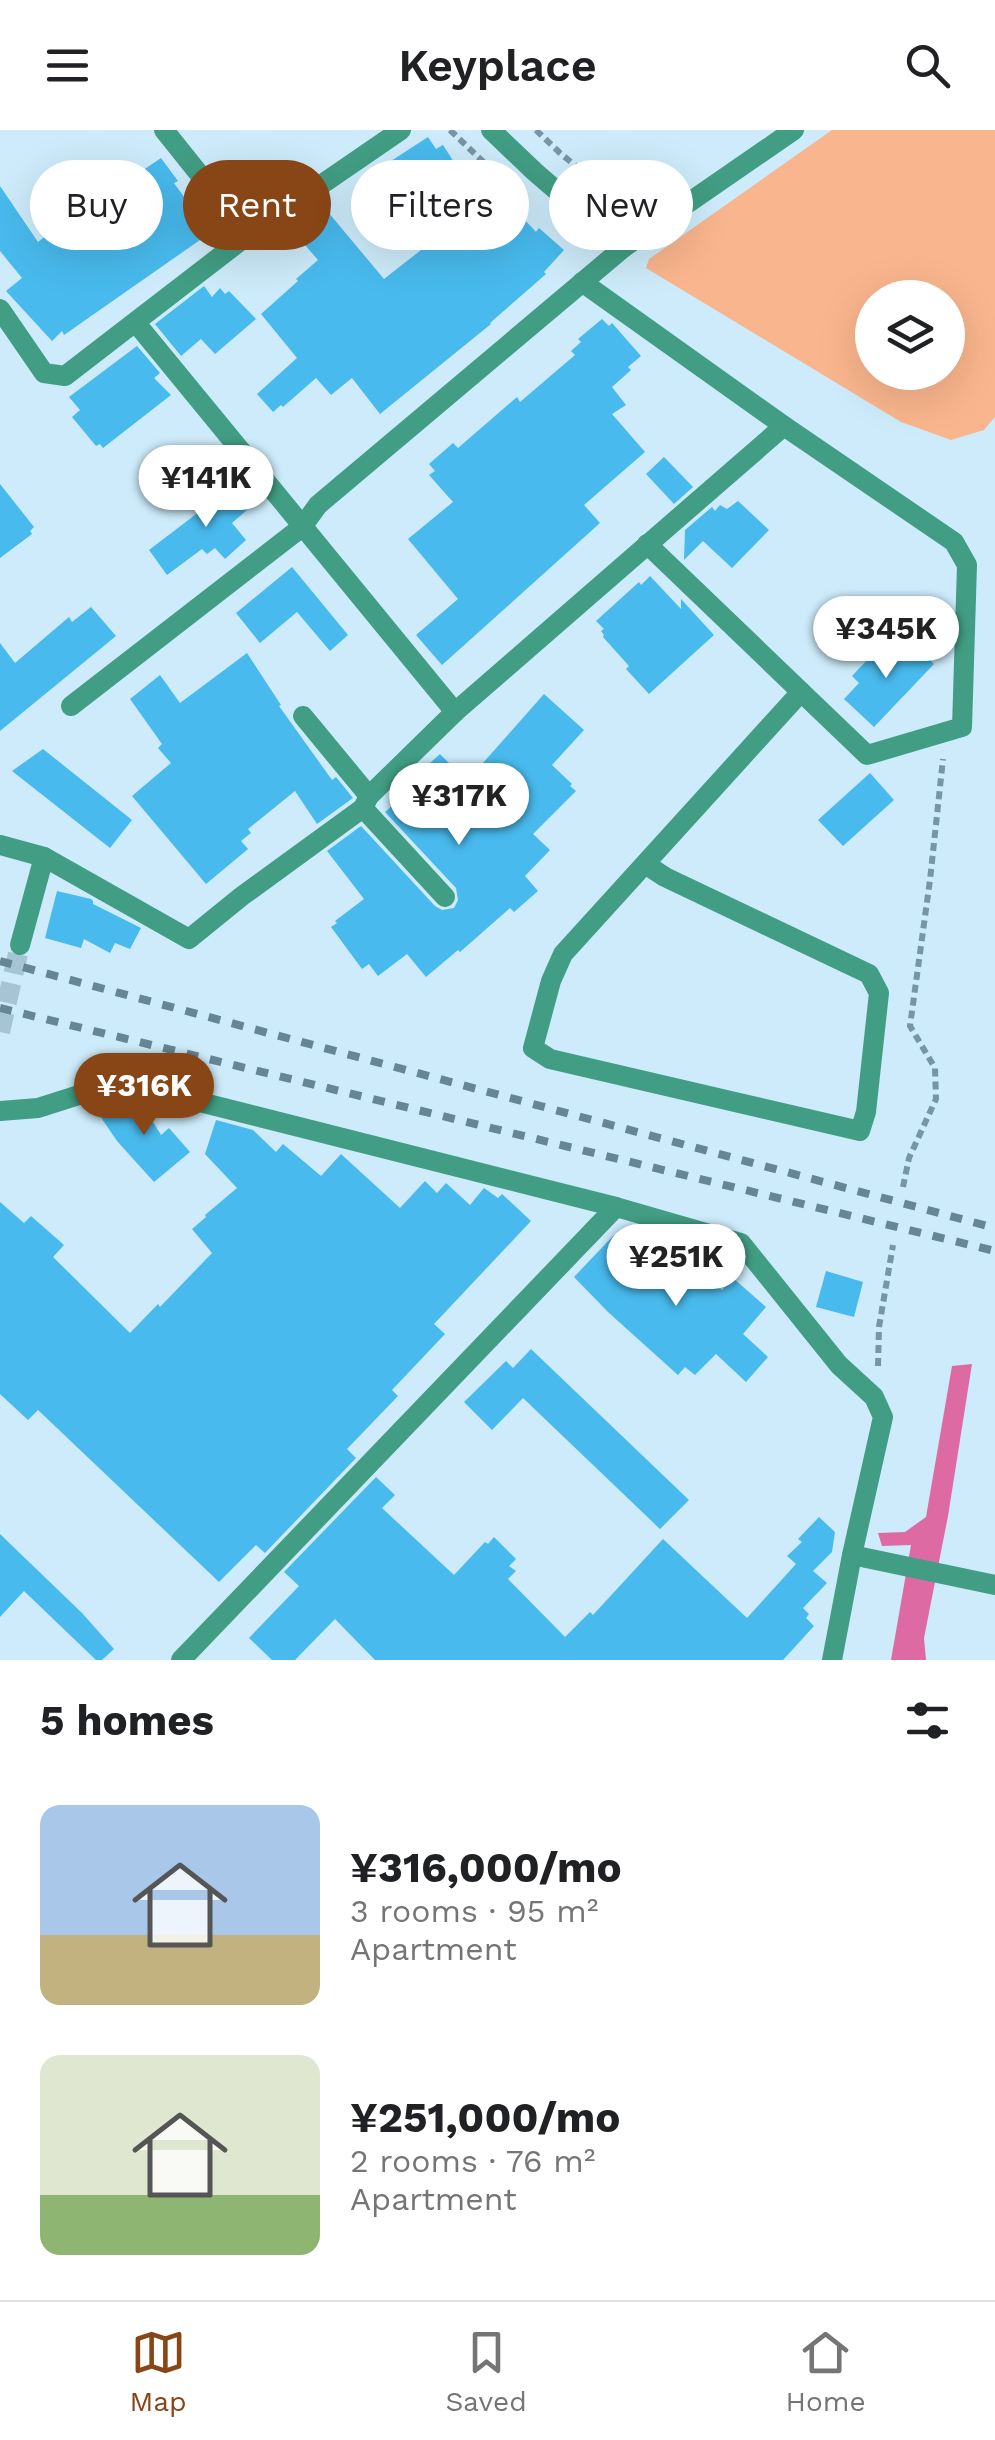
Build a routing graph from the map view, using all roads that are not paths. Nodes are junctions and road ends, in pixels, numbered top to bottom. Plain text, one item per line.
1 (164, 130) edge
2 (401, 130) edge
3 (491, 130) edge
4 (794, 130) edge
5 (188, 160) edge
6 (331, 178) edge
7 (549, 184) edge
8 (693, 200) edge
9 (229, 250) edge
10 (621, 250) edge
11 (582, 282) junction
12 (0, 308) edge
13 (136, 323) junction
14 (784, 426) junction
15 (302, 527) junction
16 (648, 544) junction
17 (800, 692) junction
18 (71, 706) dead end
19 (454, 712) junction
20 (303, 716) dead end
21 (366, 802) junction
22 (0, 845) edge
23 (44, 856) junction
24 (645, 864) junction
25 (446, 896) dead end
26 (20, 945) tunnel mouth
27 (0, 1111) edge
28 (616, 1206) junction
29 (863, 1557) junction
30 (995, 1585) edge
31 (180, 1660) edge
32 (832, 1660) edge

1 - 5 street
2 - 6 street
3 - 7 street
4 - 8 street
9 - 13 street
10 - 11 street
11 - 14 street
11 - 15 street
12 - 13 street
13 - 15 street
14 - 16 street
14 - 17 street
15 - 18 street
15 - 19 street
16 - 17 street
16 - 19 street
17 - 24 street
19 - 21 street
20 - 21 street
21 - 23 street
21 - 25 street
22 - 23 street
23 - 26 street
24 - 24 street
27 - 28 street
28 - 29 street
28 - 31 street
29 - 30 street
29 - 32 street

